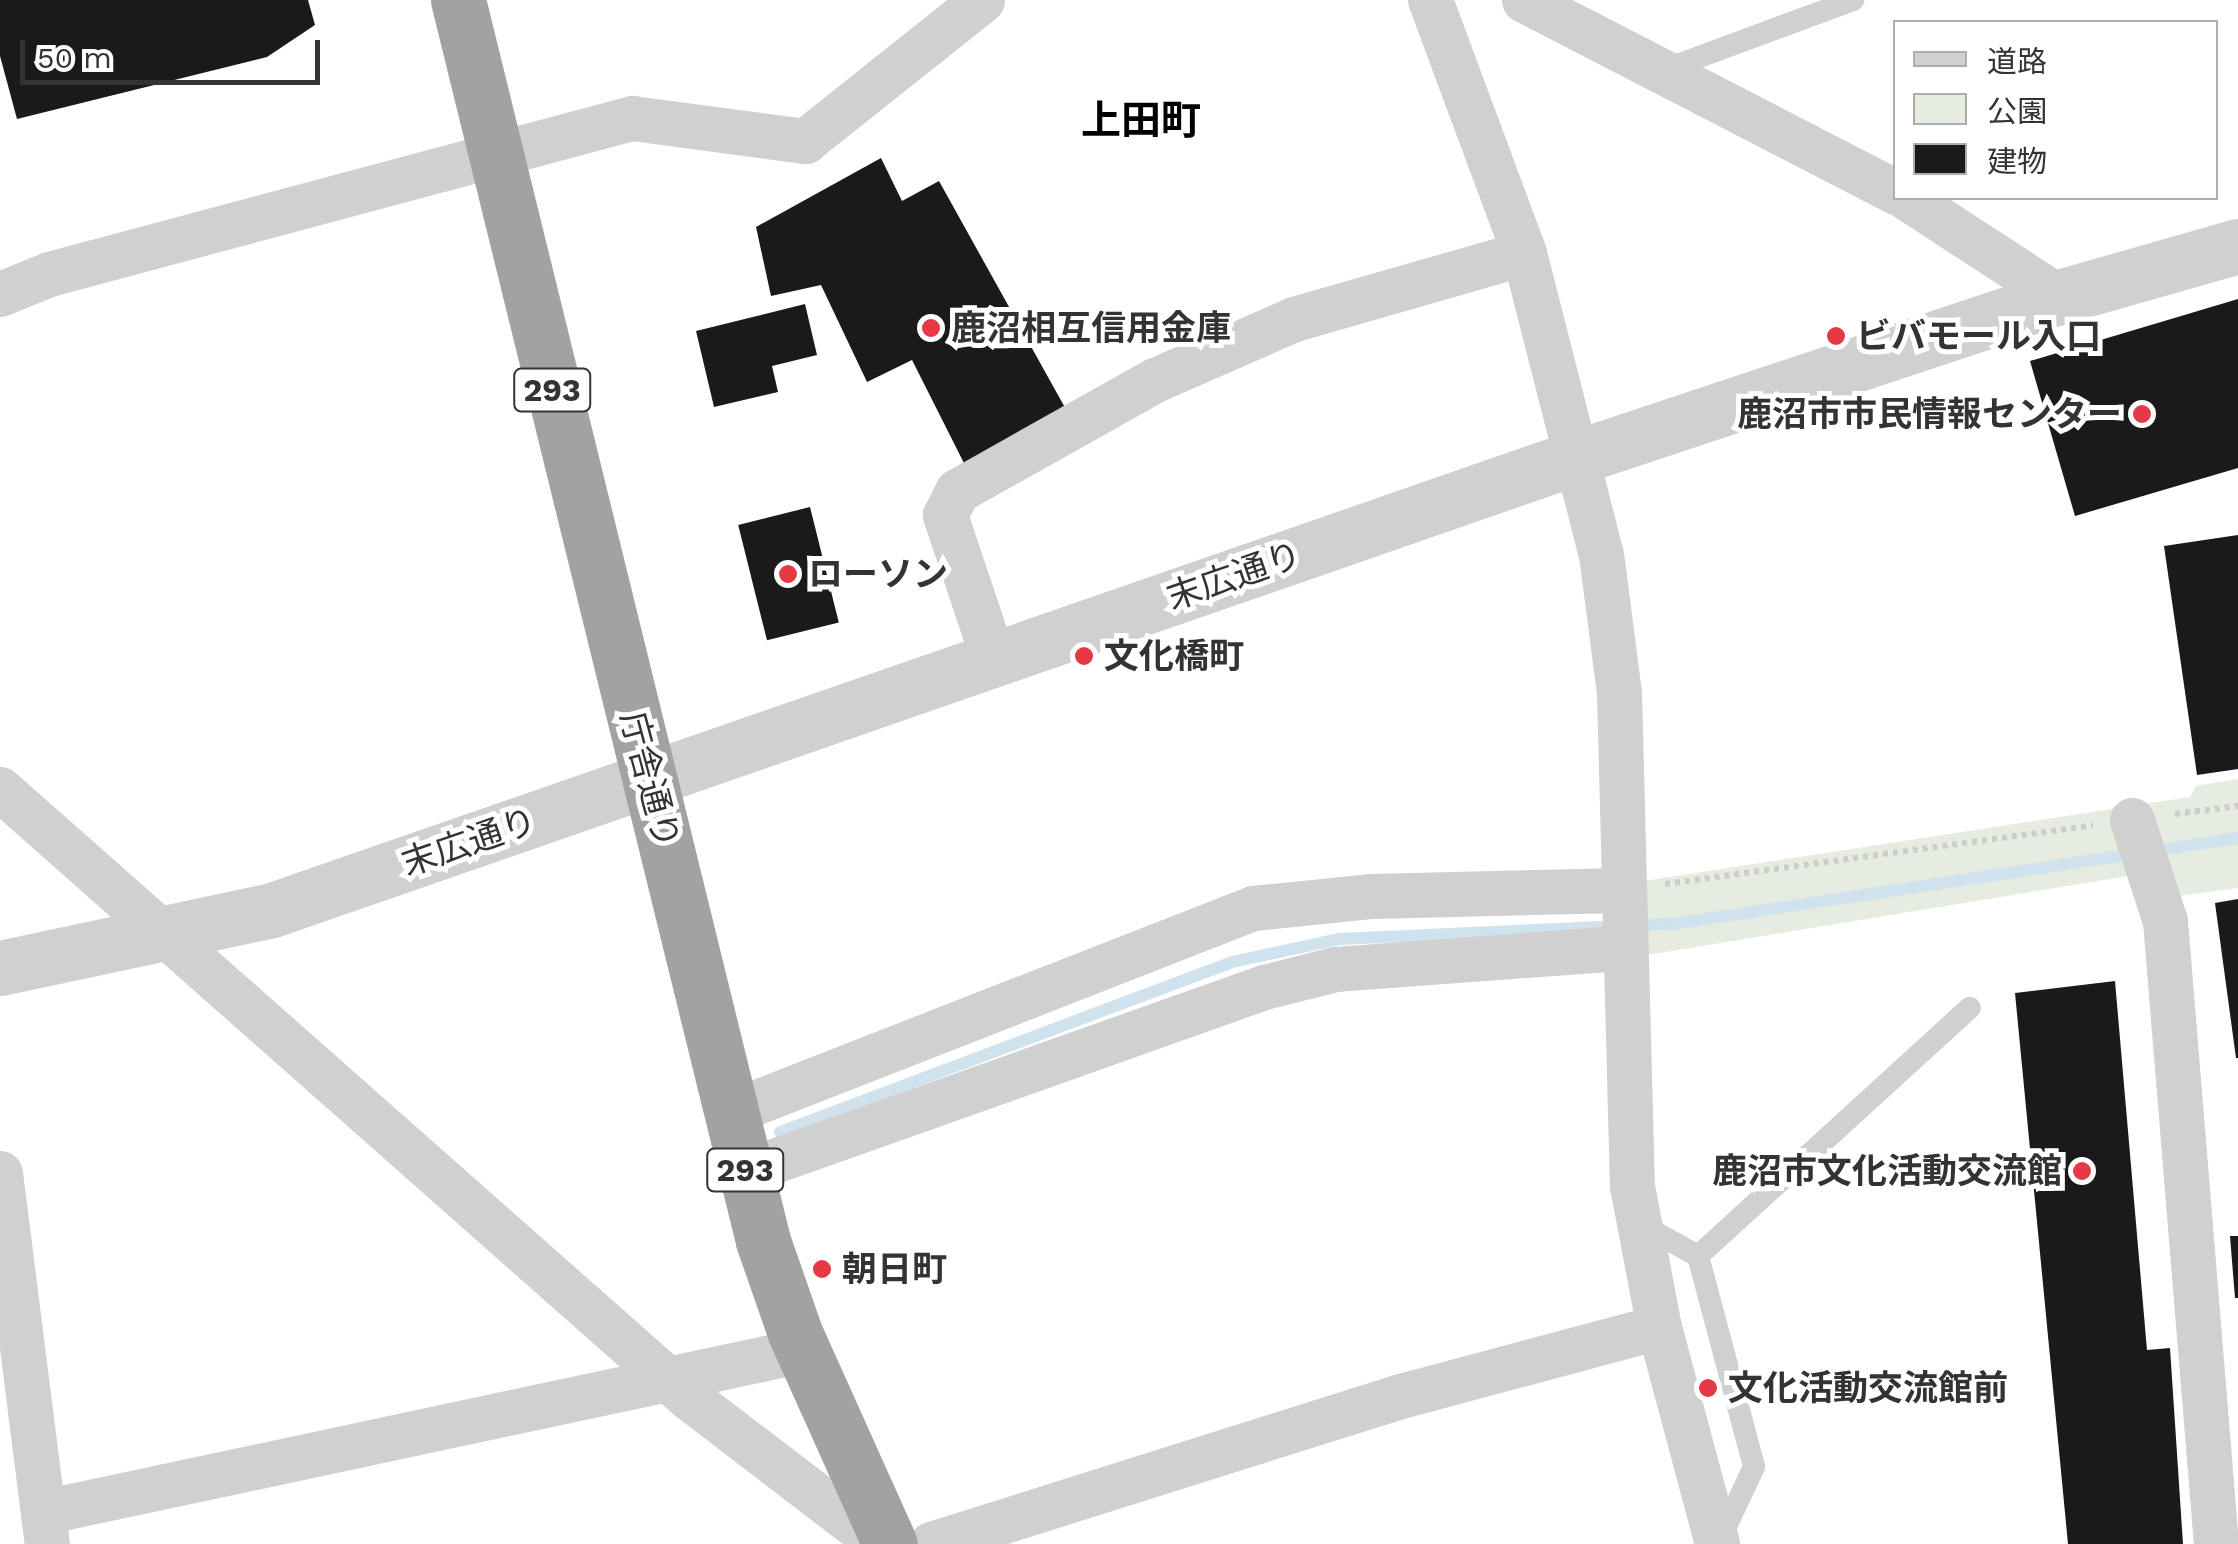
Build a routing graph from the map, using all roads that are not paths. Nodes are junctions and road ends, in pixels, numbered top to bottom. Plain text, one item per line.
1 (458, 0) edge
2 (982, 0) edge
3 (1430, 0) edge
4 (1524, 0) edge
5 (1853, 0) edge
6 (1661, 71) junction
7 (496, 157) junction
8 (1893, 190) edge
9 (1909, 200) edge
10 (2238, 246) edge
11 (1524, 253) junction
12 (0, 294) edge
13 (2059, 297) junction
14 (1578, 458) junction
15 (993, 658) junction
16 (652, 778) junction
17 (0, 789) edge
18 (2132, 820) road end
19 (1622, 890) junction
20 (170, 936) junction
21 (1624, 948) junction
22 (0, 968) edge
23 (1970, 1008) dead end
24 (731, 1112) junction
25 (746, 1171) junction
26 (0, 1173) edge
27 (1638, 1222) junction
28 (1698, 1256) junction
29 (1659, 1327) junction
30 (803, 1350) junction
31 (667, 1378) junction
32 (45, 1528) edge
33 (880, 1544) edge
34 (890, 1544) edge
35 (931, 1544) edge
36 (1718, 1544) edge
37 (2216, 1544) edge

1 - 7 highway, 庁舎通り / 293
2 - 7 street
3 - 11 street
4 - 6 street
5 - 6 lane
6 - 8 street
7 - 12 street
7 - 16 highway, 庁舎通り / 293
9 - 13 street
10 - 13 street, 末広通り
11 - 14 street
11 - 15 street
13 - 14 street, 末広通り
14 - 15 street, 末広通り
14 - 19 street
15 - 16 street, 末広通り
16 - 20 street, 末広通り
16 - 24 highway, 庁舎通り / 293
17 - 20 street
18 - 37 street
19 - 21 street
19 - 24 street
20 - 22 street, 末広通り
20 - 31 street
21 - 25 street
21 - 27 street
23 - 28 lane
24 - 25 highway, 庁舎通り / 293
25 - 30 highway, 庁舎通り / 293
26 - 32 street
27 - 28 lane
27 - 29 street
28 - 36 lane
29 - 35 street
29 - 36 street
30 - 31 street
30 - 34 highway, 庁舎通り / 293
31 - 32 street
31 - 33 street

